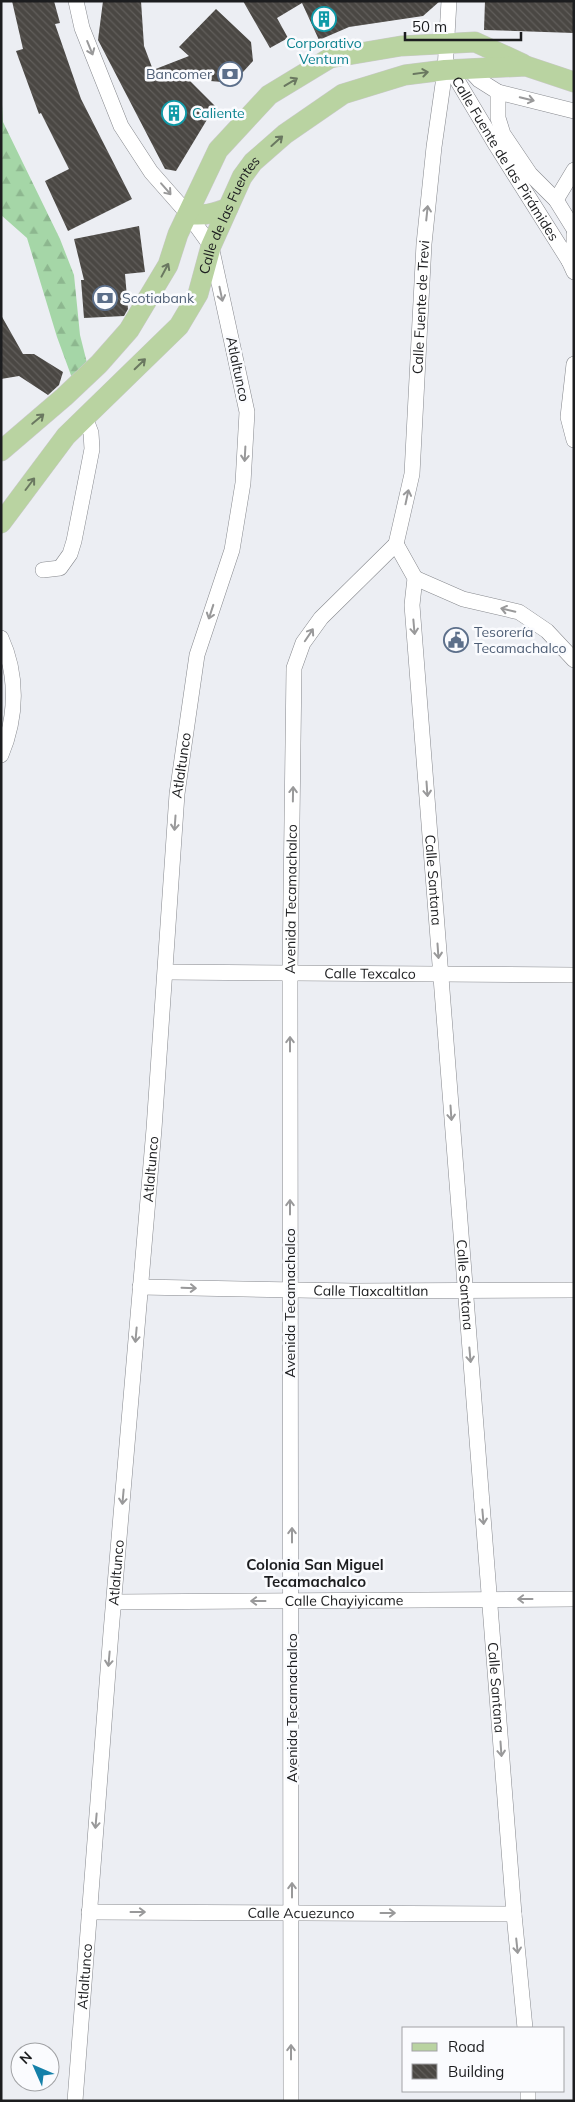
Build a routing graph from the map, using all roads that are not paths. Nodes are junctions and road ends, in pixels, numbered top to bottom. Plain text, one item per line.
1 (76, 1) edge
2 (449, 1) edge
3 (447, 44) junction
4 (526, 66) junction
5 (455, 70) junction
6 (574, 82) edge
7 (498, 92) junction
8 (574, 111) edge
9 (574, 170) edge
10 (556, 200) junction
11 (228, 208) junction
12 (188, 214) junction
13 (574, 229) edge
14 (574, 234) edge
15 (211, 246) junction
16 (571, 266) edge
17 (574, 364) edge
18 (85, 417) junction
19 (574, 440) edge
20 (1, 451) edge
21 (1, 523) edge
22 (396, 544) junction
23 (43, 570) dead end
24 (416, 578) junction
25 (1, 638) edge
26 (574, 660) edge
27 (1, 755) edge
28 (166, 972) junction
29 (290, 973) junction
30 (440, 975) junction
31 (574, 975) edge
32 (140, 1286) junction
33 (465, 1289) junction
34 (290, 1290) junction
35 (574, 1290) edge
36 (490, 1599) junction
37 (574, 1599) edge
38 (292, 1601) junction
39 (115, 1602) junction
40 (89, 1912) junction
41 (292, 1913) junction
42 (514, 1914) junction
43 (525, 2027) edge
44 (75, 2101) edge
45 (291, 2101) edge

1 -> 12 street
2 - 3 street, Calle Fuente de Trevi
3 - 4 main road, Calle de las Fuentes
3 - 5 street, Calle Fuente de Trevi
12 -> 3 main road, Calle de las Fuentes
4 - 5 main road, Calle de las Fuentes
4 - 6 main road, Calle de las Fuentes
5 - 7 street
11 -> 5 main road, Calle de las Fuentes
5 - 16 street, Calle Fuente de las Pirámides
22 -> 5 street, Calle Fuente de Trevi
7 -> 8 street
7 - 10 street
9 - 10 street
10 - 13 street
11 - 12 main road
11 - 15 main road, Calle de las Fuentes
12 - 15 street
20 -> 12 main road, Calle de las Fuentes
14 - 16 street
18 -> 15 main road, Calle de las Fuentes
15 -> 28 street, Atlaltunco
17 - 19 street
21 -> 18 main road, Calle de las Fuentes
18 - 23 street
22 - 24 street
29 -> 22 street, Avenida Tecamachalco
26 -> 24 street
24 -> 30 street, Calle Santana
25 - 27 street
28 - 29 street, Calle Texcalco
28 - 32 street, Atlaltunco
29 - 30 street, Calle Texcalco
34 -> 29 street, Avenida Tecamachalco
30 - 31 street, Calle Texcalco
30 -> 33 street, Calle Santana
32 -> 34 street, Calle Tlaxcaltitlan
32 -> 39 street, Atlaltunco
33 - 34 street, Calle Tlaxcaltitlan
33 - 35 street, Calle Tlaxcaltitlan
33 -> 36 street, Calle Santana
38 -> 34 street, Avenida Tecamachalco
37 -> 36 street, Calle Chayiyicame
36 - 38 street, Calle Chayiyicame
36 -> 42 street, Calle Santana
38 -> 39 street, Calle Chayiyicame
41 -> 38 street, Avenida Tecamachalco
39 -> 40 street, Atlaltunco
40 -> 41 street, Calle Acuezunco
40 - 44 street, Atlaltunco
41 -> 42 street, Calle Acuezunco
45 -> 41 street, Avenida Tecamachalco
42 -> 43 street, Calle Santana

